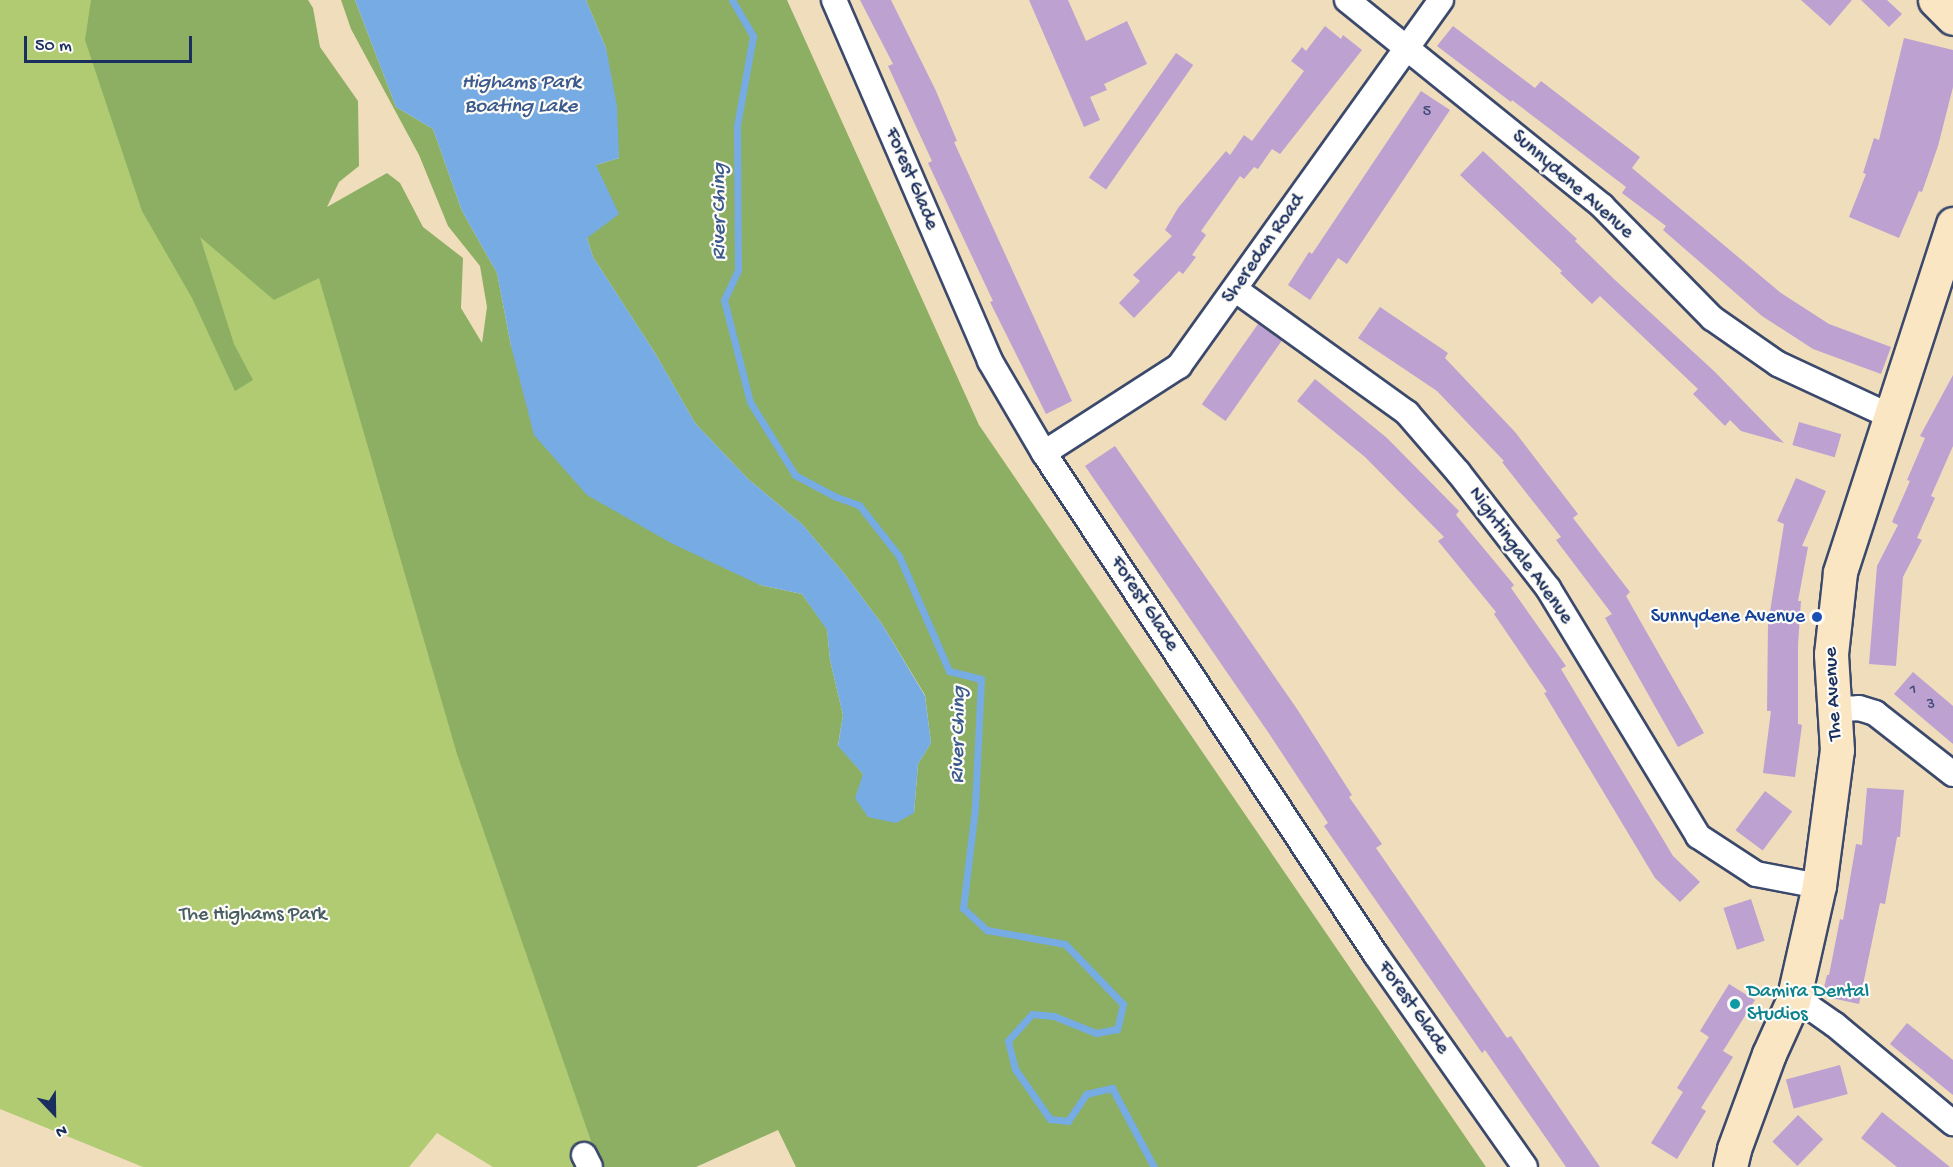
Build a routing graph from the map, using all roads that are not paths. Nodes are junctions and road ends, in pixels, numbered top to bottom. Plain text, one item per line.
1 (834, 0) edge
2 (1347, 0) edge
3 (1441, 0) edge
4 (1935, 0) edge
5 (1953, 18) edge
6 (1405, 48) junction
7 (1953, 224) edge
8 (1236, 290) junction
9 (1890, 416) junction
10 (1044, 453) junction
11 (1835, 709) junction
12 (1953, 774) edge
13 (1819, 886) junction
14 (1793, 1001) junction
15 (1953, 1123) edge
16 (1525, 1167) edge
17 (1730, 1167) edge

1 - 10 street, Forest Glade
2 - 6 street, Sunnydene Avenue
3 - 6 street, Sheredan Road
4 - 5 street
6 - 8 street, Sheredan Road
6 - 9 street, Sunnydene Avenue
7 - 9 street, The Avenue
8 - 10 street, Sheredan Road
8 - 13 street, Nightingale Avenue
9 - 11 street, The Avenue
10 - 16 street, Forest Glade
11 - 12 street
11 - 13 street, The Avenue
13 - 14 street, The Avenue
14 - 15 street
14 - 17 street, The Avenue

